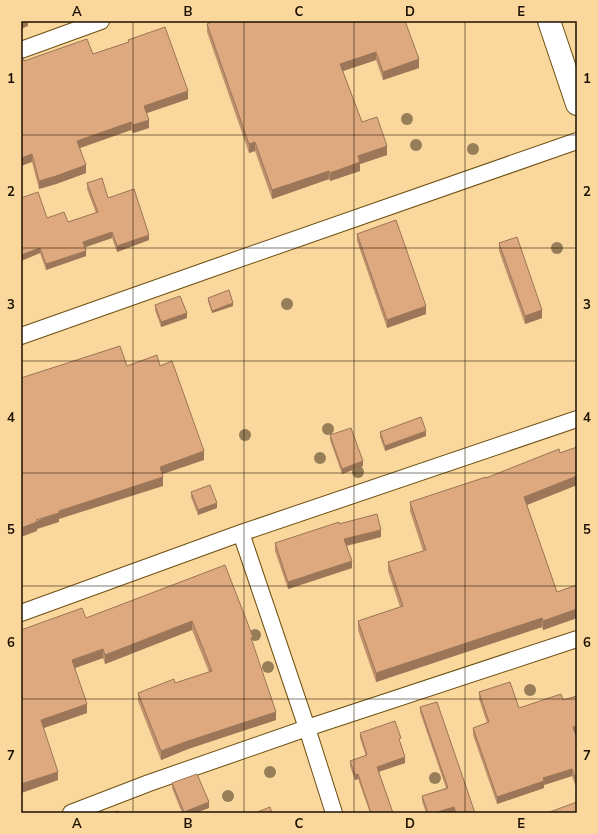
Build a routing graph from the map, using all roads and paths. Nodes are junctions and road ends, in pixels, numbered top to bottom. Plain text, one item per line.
1 (101, 21) edge
2 (549, 21) edge
3 (21, 50) edge
4 (577, 104) edge
5 (577, 140) edge
6 (21, 336) edge
7 (577, 419) edge
8 (241, 533) junction
9 (21, 613) edge
10 (577, 639) edge
11 (307, 728) junction
12 (71, 813) edge
13 (334, 813) edge

1 - 3 street
2 - 4 main road
5 - 6 street
7 - 8 street
8 - 9 street
8 - 11 street
10 - 11 street
11 - 12 street
11 - 13 street

